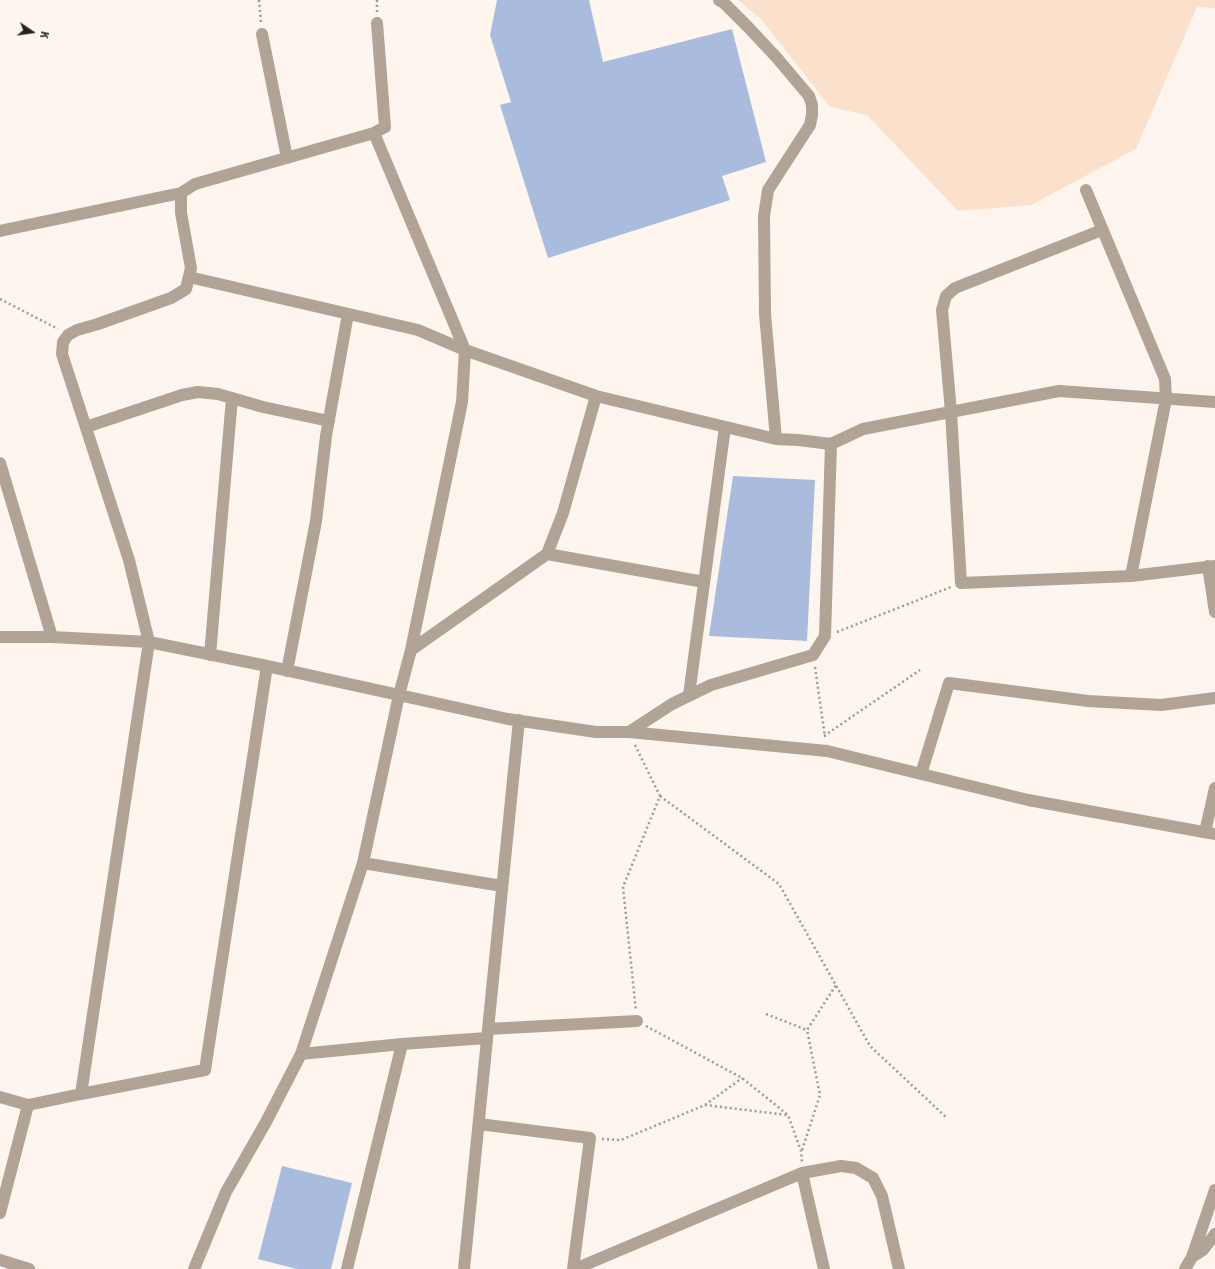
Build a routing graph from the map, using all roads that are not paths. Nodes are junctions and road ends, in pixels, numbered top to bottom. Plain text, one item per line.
1 (719, 0) edge
2 (377, 23) dead end
3 (262, 34) road end
4 (374, 133) junction
5 (287, 158) junction
6 (1086, 190) dead end
7 (181, 193) junction
8 (1102, 230) junction
9 (0, 232) edge
10 (189, 277) junction
11 (348, 314) junction
12 (465, 350) junction
13 (596, 396) junction
14 (232, 398) junction
15 (1166, 399) junction
16 (1215, 402) edge
17 (951, 412) junction
18 (329, 421) junction
19 (86, 427) junction
20 (725, 427) junction
21 (776, 439) junction
22 (831, 444) junction
23 (0, 463) edge
24 (547, 554) junction
25 (1212, 566) edge
26 (1131, 576) junction
27 (704, 582) junction
28 (1215, 612) edge
29 (0, 637) edge
30 (52, 638) junction
31 (149, 642) junction
32 (411, 650) junction
33 (210, 655) junction
34 (267, 666) junction
35 (287, 671) junction
36 (399, 695) junction
37 (689, 695) junction
38 (1215, 698) edge
39 (519, 720) junction
40 (629, 732) junction
41 (921, 774) junction
42 (1215, 788) edge
43 (1210, 833) edge
44 (363, 863) junction
45 (502, 886) junction
46 (637, 1021) road end
47 (488, 1034) junction
48 (402, 1044) junction
49 (301, 1054) junction
50 (81, 1094) junction
51 (0, 1098) edge
52 (28, 1105) junction
53 (479, 1124) junction
54 (802, 1173) junction
55 (1215, 1190) edge
56 (0, 1213) edge
57 (1215, 1234) edge
58 (1192, 1257) junction
59 (0, 1260) edge
60 (29, 1269) edge
61 (194, 1269) edge
62 (347, 1269) edge
63 (464, 1269) edge
64 (574, 1269) edge
65 (824, 1269) edge
66 (899, 1269) edge
67 (1185, 1269) edge

1 - 21 street
2 - 4 street
3 - 5 street
4 - 5 street
4 - 12 street
5 - 7 street
6 - 8 street
7 - 9 street
7 - 10 street
8 - 15 street
8 - 17 street
10 - 11 street
10 - 19 street
11 - 12 street
11 - 18 street
12 - 13 street
12 - 32 street
13 - 20 street
13 - 24 street
14 - 18 street
14 - 19 street
14 - 33 street
15 - 16 street
15 - 17 street
15 - 26 street
17 - 22 street
17 - 26 street
18 - 35 street
19 - 31 street
20 - 21 street
20 - 27 street
21 - 22 street
22 - 37 street
23 - 30 street
24 - 27 street
24 - 32 street
25 - 26 street
25 - 28 street
27 - 37 street
29 - 30 street
30 - 31 street
31 - 33 street
31 - 50 street
32 - 36 street
33 - 34 street
34 - 35 street
34 - 50 street
35 - 36 street
36 - 39 street
36 - 44 street
37 - 40 street
38 - 41 street
39 - 40 street
39 - 45 street
40 - 41 street
41 - 43 street
42 - 43 street
44 - 45 street
44 - 49 street
45 - 47 street
46 - 47 street
47 - 48 street
47 - 53 street
48 - 49 street
48 - 62 street
49 - 61 street
50 - 52 street
51 - 52 street
52 - 56 street
53 - 63 street
53 - 64 street
54 - 64 street
54 - 65 street
54 - 66 street
55 - 58 street
57 - 58 street
58 - 67 street
59 - 60 street

